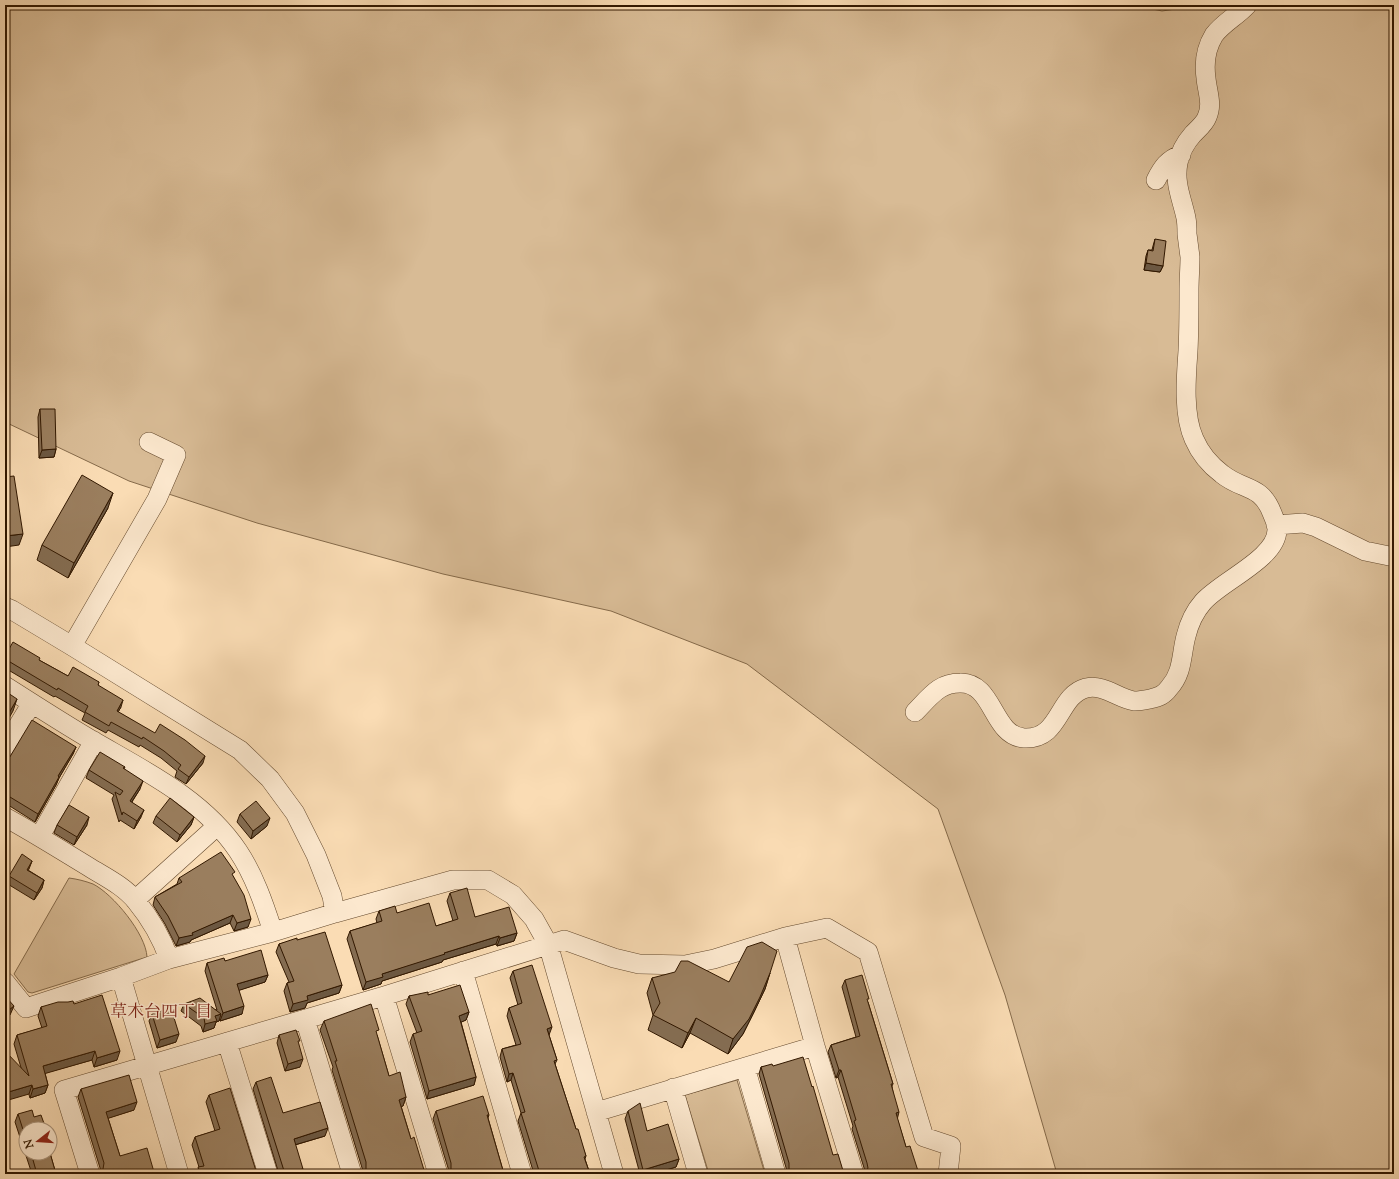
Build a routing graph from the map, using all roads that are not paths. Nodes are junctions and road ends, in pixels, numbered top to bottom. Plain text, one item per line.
1 (1247, 5) edge
2 (1181, 155) junction
3 (1156, 180) dead end
4 (149, 442) dead end
5 (1276, 525) junction
6 (1394, 557) edge
7 (5, 607) edge
8 (72, 646) junction
9 (5, 686) edge
10 (32, 703) junction
11 (915, 712) dead end
12 (94, 741) junction
13 (5, 747) edge
14 (5, 817) edge
15 (217, 826) junction
16 (40, 836) junction
17 (135, 900) junction
18 (335, 913) junction
19 (272, 932) junction
20 (785, 937) junction
21 (548, 944) junction
22 (169, 959) junction
23 (463, 971) junction
24 (121, 977) junction
25 (5, 982) edge
26 (384, 996) junction
27 (305, 1020) junction
28 (227, 1042) junction
29 (815, 1046) junction
30 (146, 1066) junction
31 (745, 1067) junction
32 (673, 1088) junction
33 (596, 1112) junction
34 (90, 1174) edge
35 (179, 1174) edge
36 (268, 1174) edge
37 (352, 1174) edge
38 (438, 1174) edge
39 (522, 1174) edge
40 (614, 1174) edge
41 (698, 1174) edge
42 (776, 1174) edge
43 (854, 1174) edge
44 (948, 1174) edge

1 - 2 street
2 - 3 street
2 - 5 street
4 - 8 street
5 - 6 street
5 - 11 street
7 - 8 street
8 - 18 street
9 - 10 street
10 - 12 street
10 - 13 street
12 - 15 street
12 - 16 street
14 - 16 street
15 - 17 street
15 - 19 street
16 - 17 street
17 - 22 street
18 - 19 street
18 - 21 street
19 - 22 street
20 - 21 street
20 - 29 street
20 - 44 street
21 - 23 street
21 - 33 street
22 - 24 street
23 - 26 street
23 - 39 street
24 - 25 street
24 - 30 street
26 - 27 street
26 - 38 street
27 - 28 street
27 - 37 street
28 - 30 street
28 - 36 street
29 - 31 street
29 - 43 street
30 - 34 street
30 - 35 street
31 - 32 street
31 - 42 street
32 - 33 street
32 - 41 street
33 - 40 street

